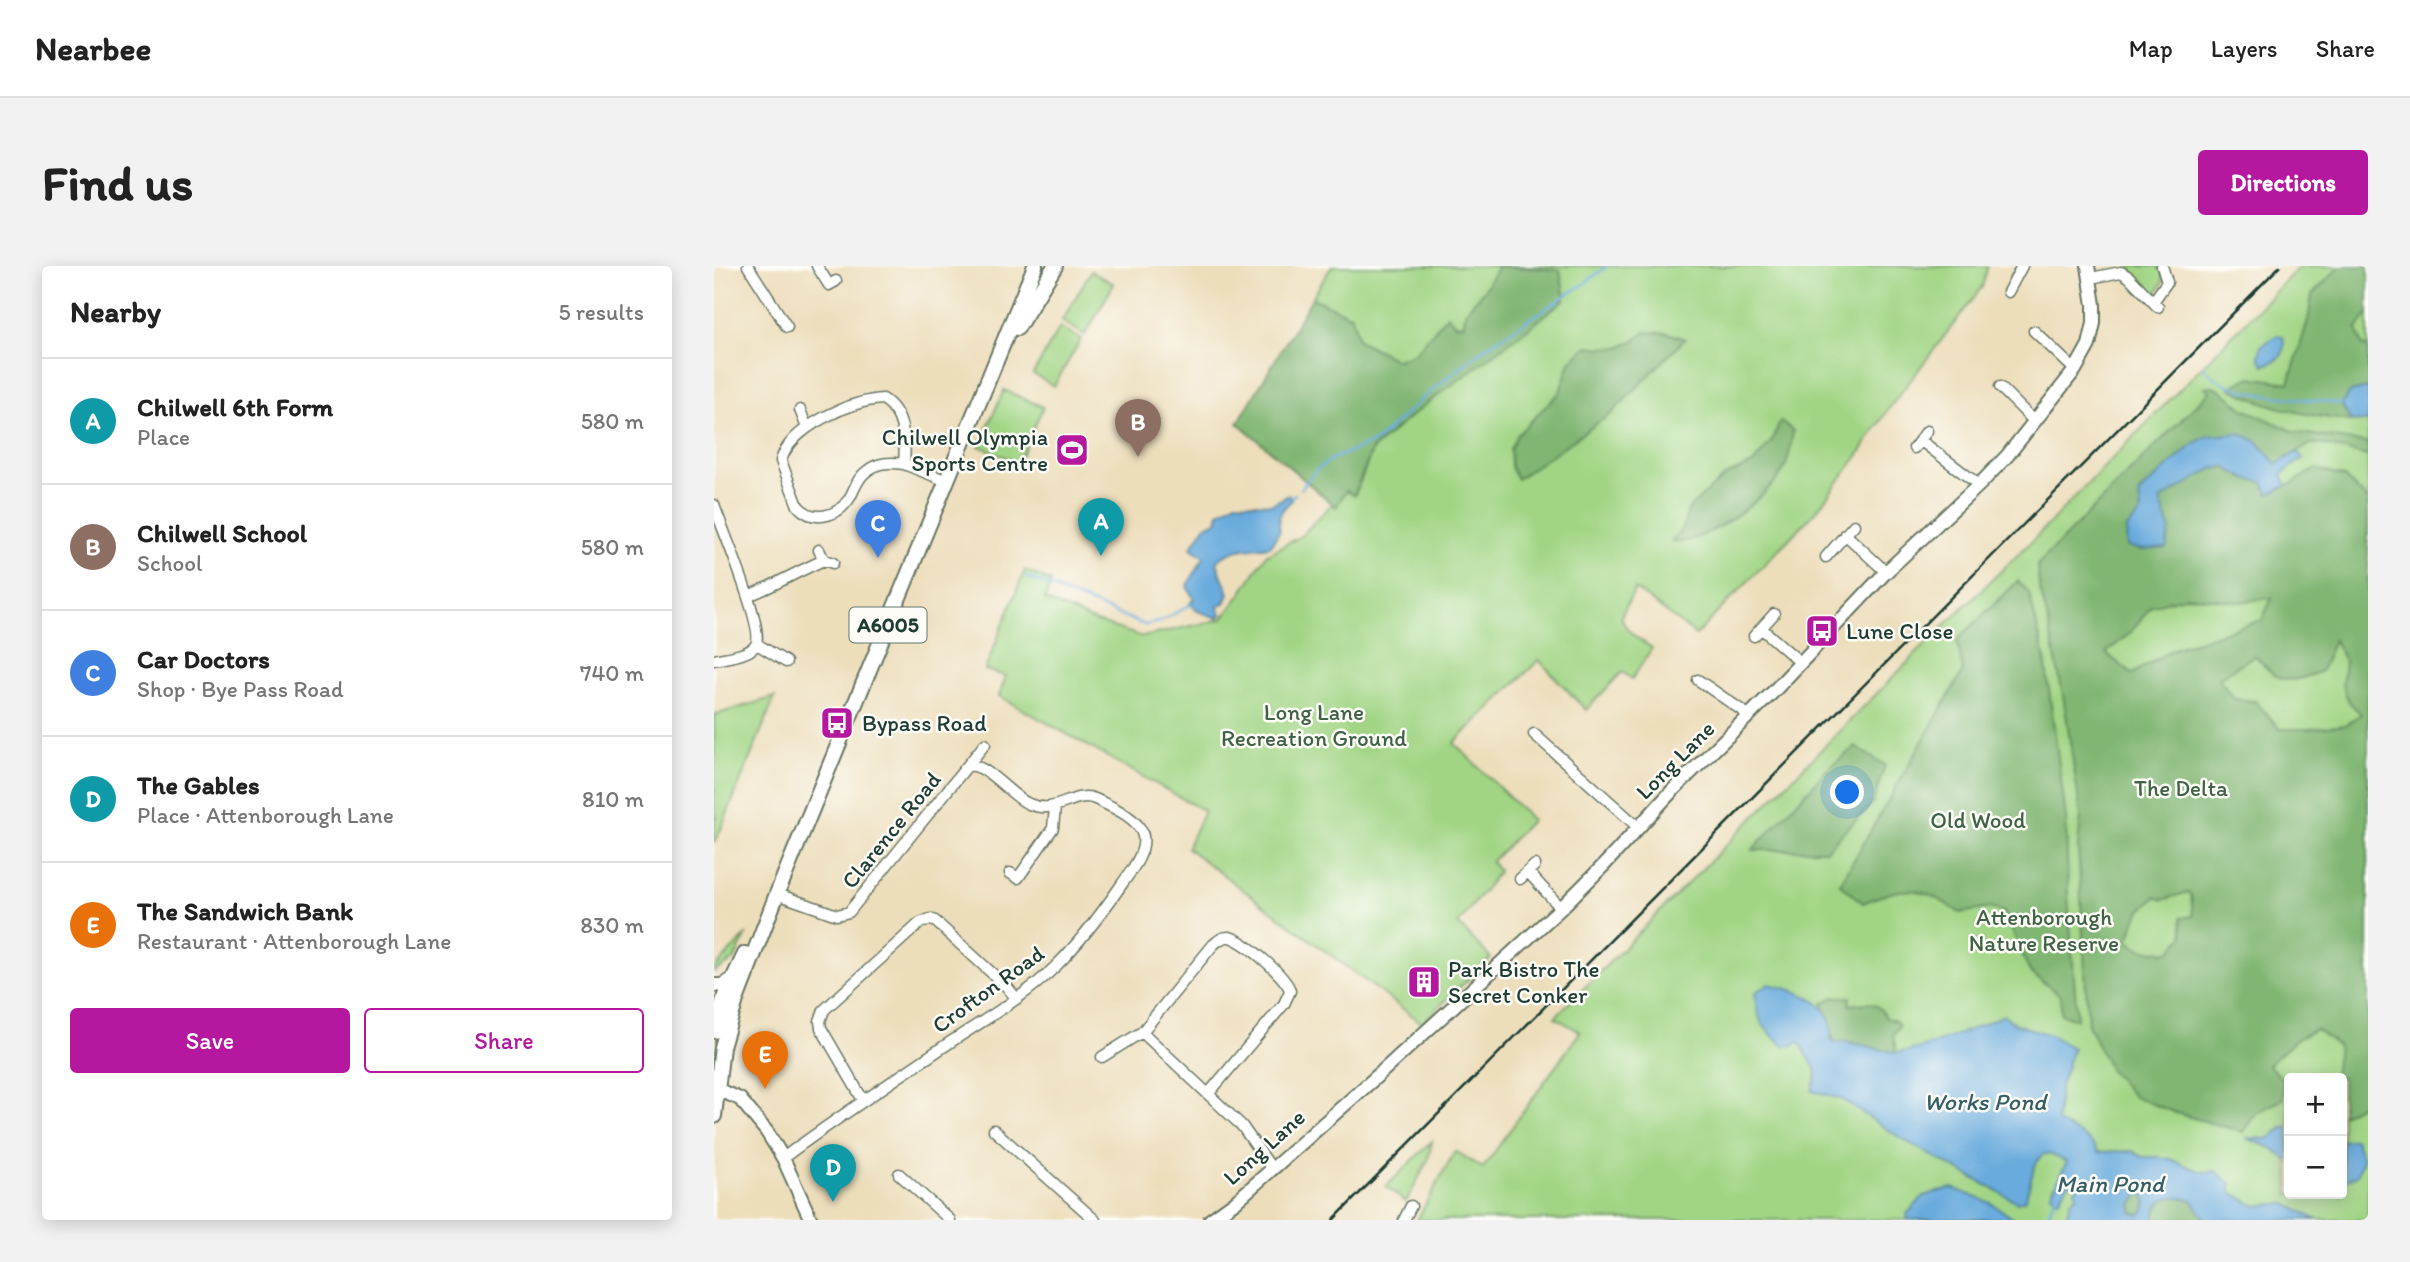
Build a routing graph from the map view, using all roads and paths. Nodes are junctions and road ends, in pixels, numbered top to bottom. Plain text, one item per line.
1 (748, 266) edge
2 (817, 266) edge
3 (1035, 266) edge
4 (1055, 266) edge
5 (2022, 266) edge
6 (2162, 266) edge
7 (2124, 269) edge
8 (2090, 272) edge
9 (836, 281) dead end
10 (2008, 292) dead end
11 (787, 327) dead end
12 (2034, 331) dead end
13 (1000, 356) junction
14 (2075, 370) junction
15 (2000, 387) dead end
16 (800, 411) dead end
17 (2035, 422) junction
18 (807, 428) junction
19 (1920, 440) dead end
20 (904, 464) junction
21 (947, 481) junction
22 (1979, 485) junction
23 (714, 505) edge
24 (1854, 525) dead end
25 (1845, 534) junction
26 (725, 538) junction
27 (714, 542) edge
28 (1826, 557) dead end
29 (825, 558) dead end
30 (1886, 572) junction
31 (748, 596) junction
32 (1774, 614) dead end
33 (757, 644) junction
34 (714, 660) edge
35 (786, 662) dead end
36 (1801, 663) junction
37 (1699, 679) dead end
38 (1750, 716) junction
39 (1534, 734) dead end
40 (985, 744) dead end
41 (968, 766) junction
42 (1055, 807) junction
43 (1639, 828) junction
44 (1528, 872) dead end
45 (1010, 873) dead end
46 (777, 894) junction
47 (1561, 908) junction
48 (732, 979) junction
49 (714, 985) edge
50 (1016, 999) junction
51 (717, 1020) edge
52 (1142, 1032) junction
53 (1101, 1056) dead end
54 (715, 1089) edge
55 (1209, 1093) junction
56 (863, 1100) junction
57 (714, 1116) edge
58 (994, 1130) dead end
59 (783, 1158) junction
60 (1272, 1169) junction
61 (899, 1174) dead end
62 (1411, 1206) dead end
63 (811, 1220) edge
64 (950, 1220) edge
65 (1095, 1220) edge
66 (1210, 1220) edge
67 (1404, 1220) edge

1 - 11 street
2 - 9 street
3 - 13 main road, A6005
4 - 13 main road, A6005
5 - 10 street
6 - 7 street
7 - 8 street
8 - 14 street, Long Lane
12 - 14 street
13 - 21 main road, A6005
14 - 17 street, Long Lane
15 - 17 street
16 - 18 street
17 - 22 street, Long Lane
18 - 20 street
18 - 20 street
19 - 22 street
20 - 21 street
21 - 46 main road, A6005
22 - 30 street, Long Lane
23 - 26 street
24 - 25 street
25 - 28 street
25 - 30 street
26 - 27 street
26 - 31 street
29 - 31 street
30 - 36 street, Long Lane
31 - 33 street
32 - 36 street
33 - 34 street
33 - 35 street
36 - 38 street, Long Lane
37 - 38 street
38 - 43 street, Long Lane
39 - 43 street
40 - 41 street, Clarence Road
41 - 42 street, Crofton Road
41 - 46 street, Clarence Road
42 - 45 street
42 - 50 street, Crofton Road
43 - 47 street, Long Lane
44 - 47 street
46 - 48 main road, A6005
46 - 51 main road, A6005
47 - 60 street, Long Lane
48 - 49 street
48 - 51 main road, A6005
50 - 56 street, Crofton Road
50 - 56 street
51 - 54 main road, A6005
52 - 53 street
52 - 55 street
52 - 55 street
54 - 57 main road, A6005
54 - 59 street
55 - 60 street
56 - 59 street, Crofton Road
58 - 65 street
59 - 63 street
60 - 66 street, Long Lane
61 - 64 street
62 - 67 street

